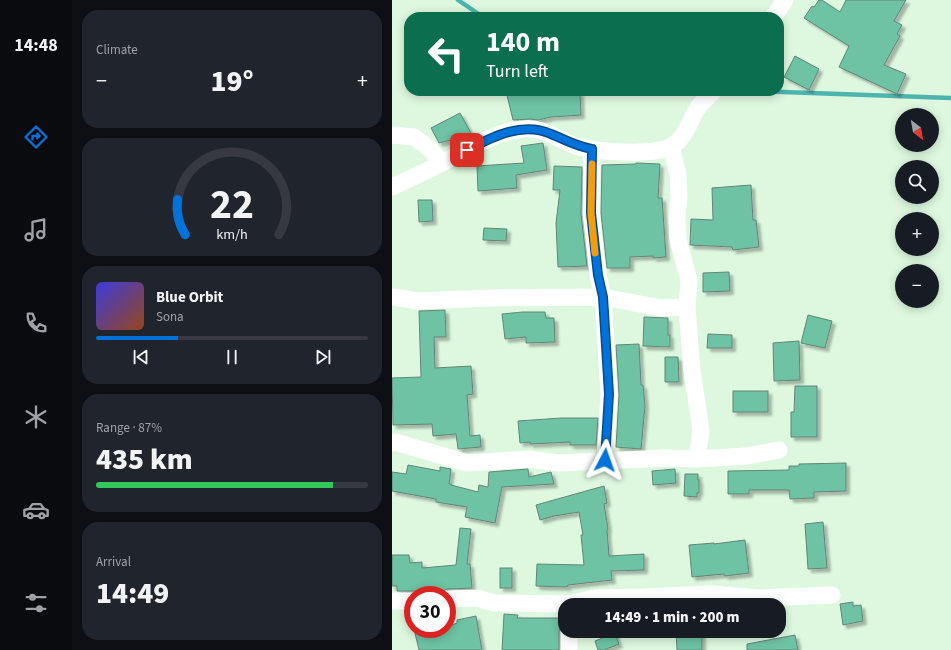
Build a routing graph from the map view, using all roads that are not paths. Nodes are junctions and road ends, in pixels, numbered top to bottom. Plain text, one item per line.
1 (785, 0) edge
2 (777, 12) edge
3 (709, 96) edge
4 (392, 135) edge
5 (671, 146) junction
6 (592, 149) junction
7 (442, 163) junction
8 (392, 187) edge
9 (603, 297) junction
10 (392, 298) edge
11 (687, 307) junction
12 (392, 442) edge
13 (779, 450) dead end
14 (697, 459) junction
15 (605, 460) junction
16 (832, 595) dead end
17 (595, 598) edge
18 (759, 598) edge
19 (759, 598) edge
20 (456, 599) edge
21 (404, 600) edge
22 (392, 601) edge
23 (558, 604) edge
24 (569, 638) edge
25 (569, 650) edge

1 - 2 street
3 - 5 street
4 - 7 street
5 - 6 street
5 - 11 street
6 - 7 street
6 - 9 street
7 - 8 street
9 - 10 street
9 - 11 street
9 - 15 street
11 - 14 street
12 - 15 street
13 - 14 street
14 - 15 street
16 - 18 street
17 - 19 street
20 - 23 street
21 - 22 street
24 - 25 street

